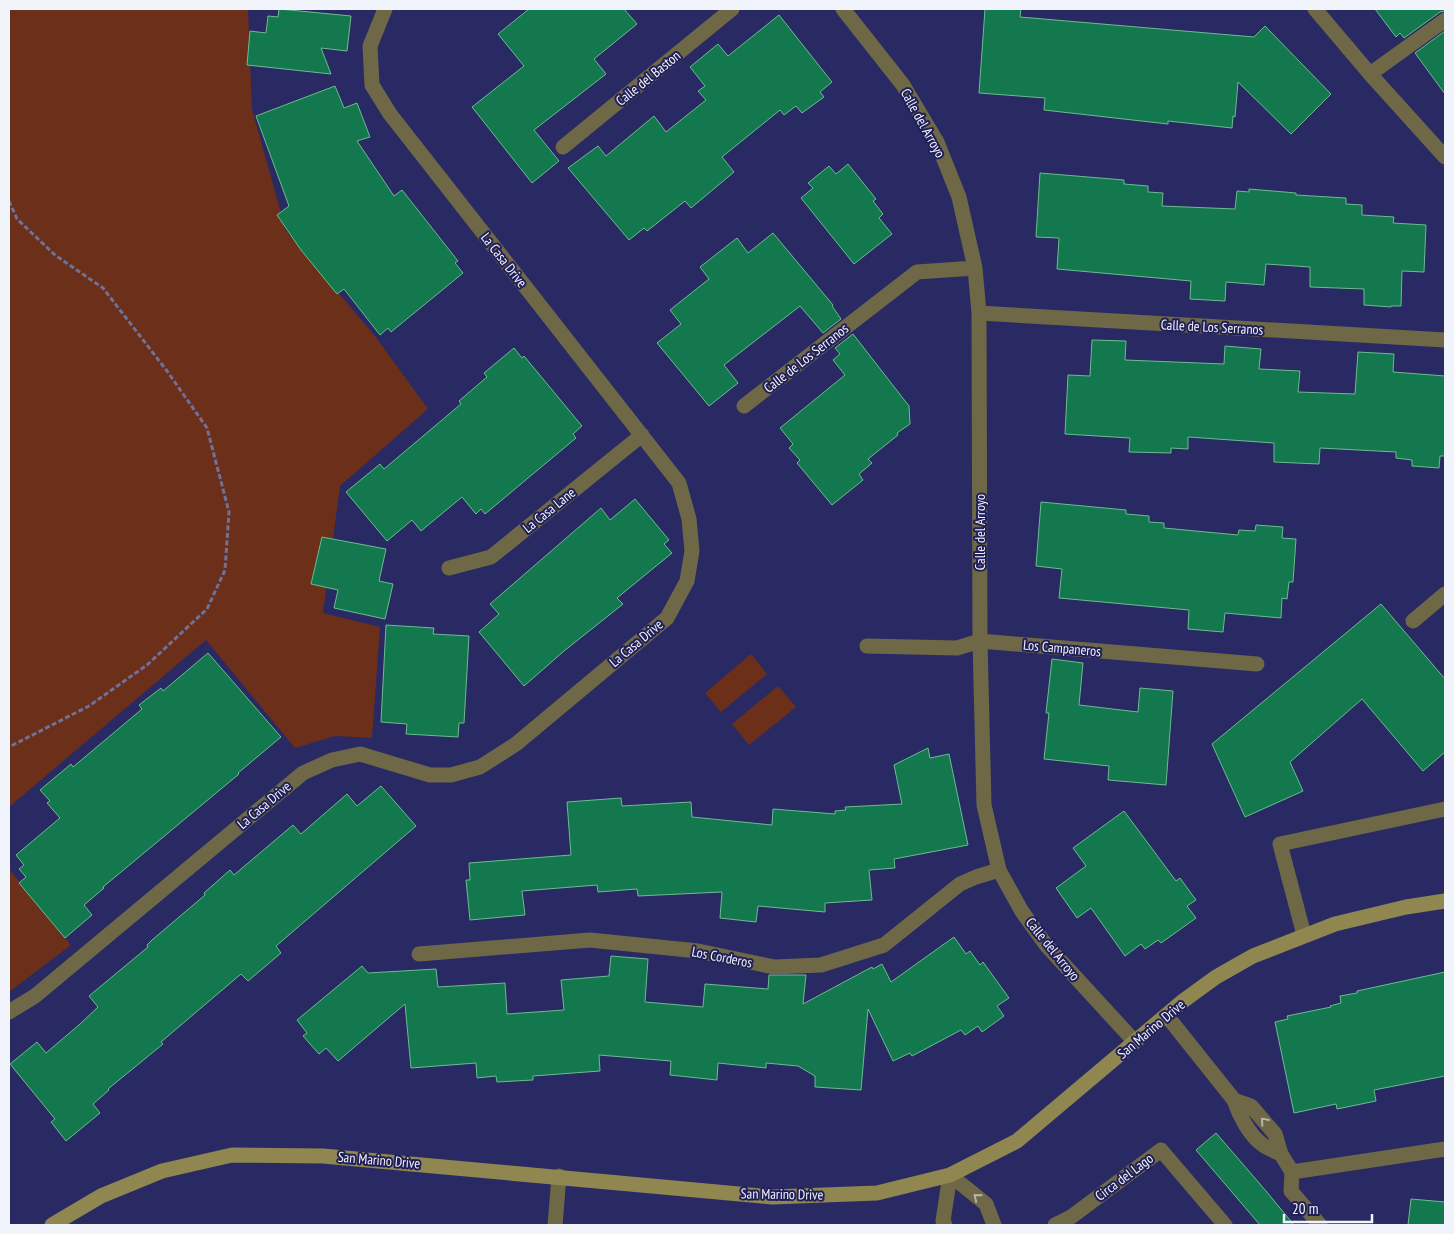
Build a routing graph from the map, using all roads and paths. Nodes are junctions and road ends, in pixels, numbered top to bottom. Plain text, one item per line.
1 (385, 9) edge
2 (732, 9) edge
3 (862, 9) edge
4 (1315, 9) edge
5 (846, 13) edge
6 (1445, 20) edge
7 (1370, 74) junction
8 (563, 147) dead end
9 (1443, 151) edge
10 (9, 201) edge
11 (975, 268) junction
12 (979, 313) junction
13 (1445, 340) edge
14 (744, 406) dead end
15 (642, 435) junction
16 (449, 568) dead end
17 (1445, 594) edge
18 (1413, 621) dead end
19 (980, 641) junction
20 (867, 646) dead end
21 (1257, 664) dead end
22 (9, 747) edge
23 (1445, 809) edge
24 (999, 870) junction
25 (1445, 901) edge
26 (1304, 935) junction
27 (418, 954) dead end
28 (9, 1012) edge
29 (1167, 1016) junction
30 (1135, 1042) junction
31 (1445, 1149) edge
32 (1292, 1172) junction
33 (950, 1175) junction
34 (559, 1176) junction
35 (52, 1225) edge
36 (555, 1225) edge
37 (945, 1225) edge
38 (994, 1225) edge
39 (1054, 1225) edge
40 (1225, 1225) edge
41 (1320, 1225) edge

1 - 15 street, La Casa Drive
2 - 8 street, Calle del Baston
3 - 5 street
4 - 7 street
5 - 11 street, Calle del Arroyo
6 - 7 street
7 - 9 street
10 - 22 path
11 - 12 street, Calle del Arroyo
11 - 14 street, Calle de Los Serranos
12 - 13 street, Calle de Los Serranos
12 - 19 street, Calle del Arroyo
15 - 16 street, La Casa Lane
15 - 28 street, La Casa Drive
17 - 18 street
19 - 20 street, Los Campaneros
19 - 21 street, Los Campaneros
19 - 24 street, Calle del Arroyo
23 - 26 street
24 - 27 street, Los Corderos
24 - 30 street, Calle del Arroyo
25 - 26 street, San Marino Drive
26 - 29 street, San Marino Drive
29 - 30 street, San Marino Drive
29 - 32 street
30 - 33 street, San Marino Drive
31 - 32 street
32 - 41 street
33 - 34 street, San Marino Drive
33 - 37 street
38 -> 33 street
34 - 35 street, San Marino Drive
34 - 36 street
39 - 40 street, Circa del Lago

